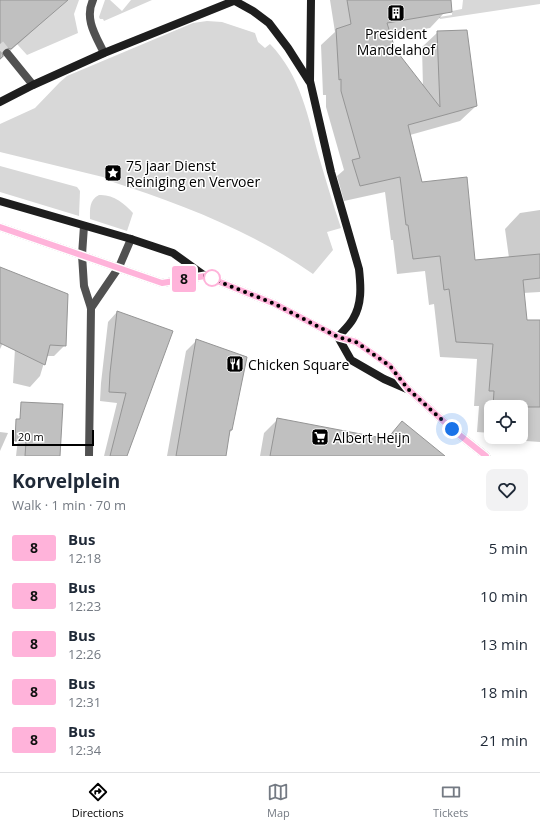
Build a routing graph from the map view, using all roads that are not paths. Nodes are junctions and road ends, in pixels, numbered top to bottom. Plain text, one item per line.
1 (93, 0) edge
2 (235, 0) edge
3 (311, 0) edge
4 (7, 53) tunnel mouth
5 (104, 53) junction
6 (310, 81) junction
7 (33, 86) junction
8 (0, 102) edge
9 (0, 200) edge
10 (84, 226) junction
11 (0, 227) edge
12 (131, 239) junction
13 (82, 255) junction
14 (119, 267) junction
15 (205, 276) junction
16 (91, 308) junction
17 (338, 337) junction
18 (408, 389) junction
19 (89, 456) edge
20 (486, 456) edge

1 - 5 street
2 - 5 street
2 - 6 street
3 - 6 street
4 - 7 street
5 - 7 street
6 - 17 street
7 - 8 street
9 - 10 street
10 - 12 street
10 - 13 street
11 - 13 street
12 - 14 street
12 - 15 street
13 - 14 street
13 - 16 street
14 - 15 street
14 - 16 street
15 - 17 street
16 - 19 street
17 - 18 street
17 - 18 street
18 - 20 street

